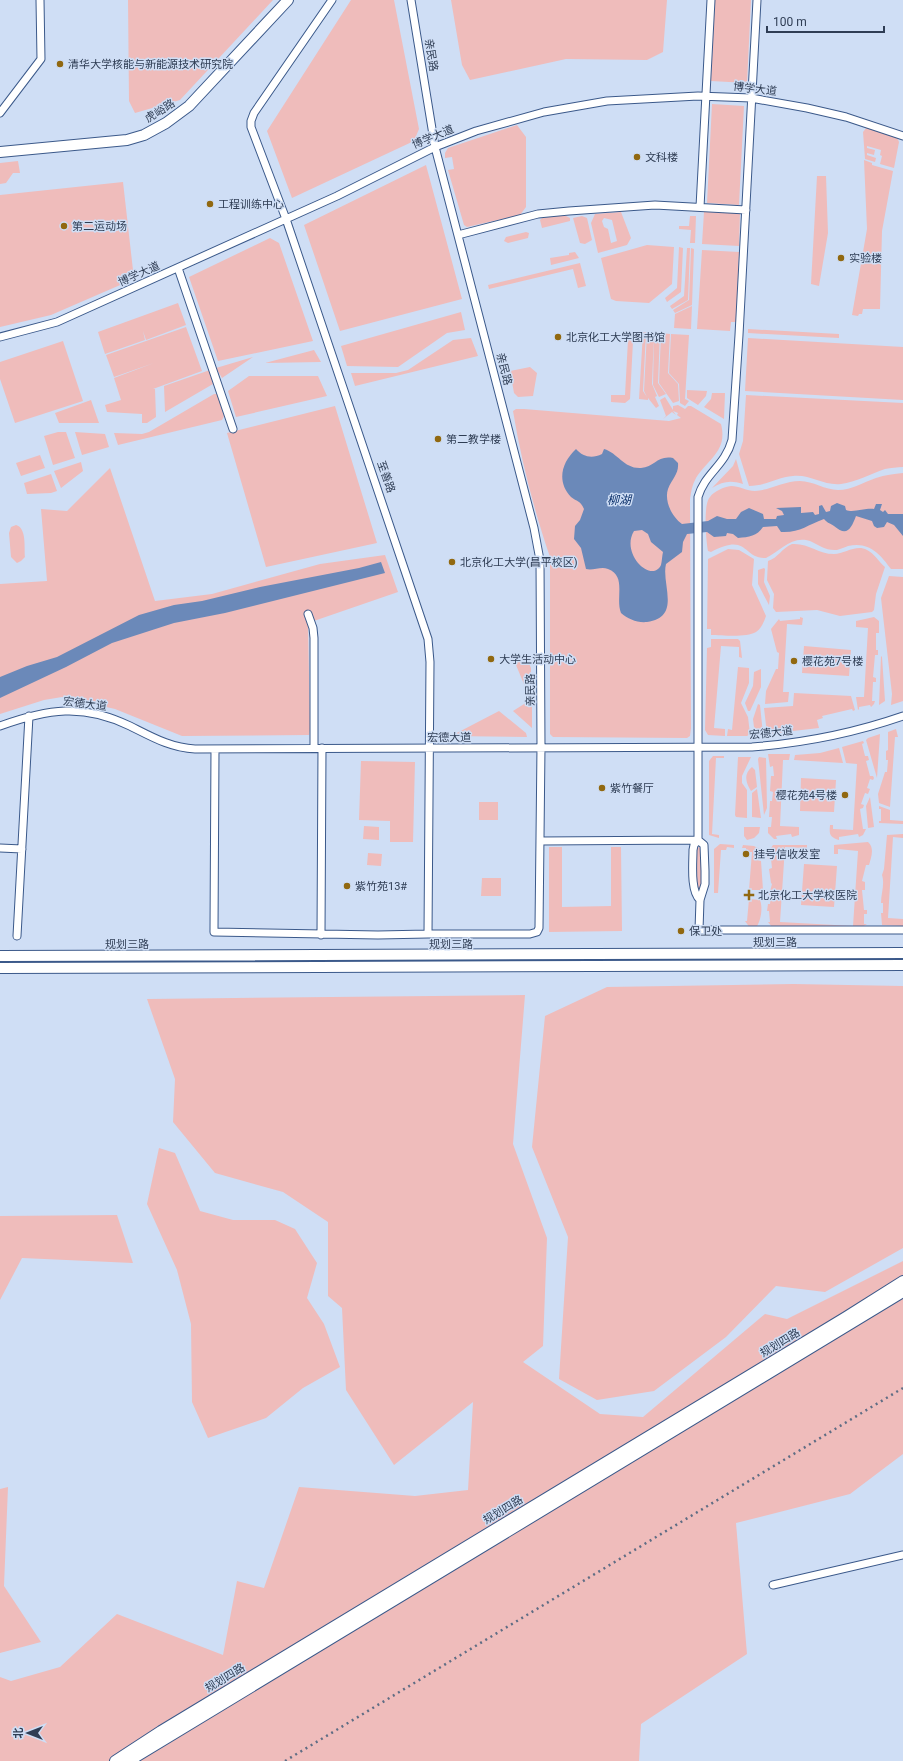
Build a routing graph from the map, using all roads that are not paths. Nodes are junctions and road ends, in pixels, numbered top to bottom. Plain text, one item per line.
1 (40, 0) edge
2 (288, 0) edge
3 (332, 0) edge
4 (411, 0) edge
5 (711, 0) edge
6 (757, 0) edge
7 (706, 96) junction
8 (751, 98) junction
9 (0, 113) edge
10 (903, 136) edge
11 (435, 147) junction
12 (0, 152) edge
13 (700, 207) junction
14 (746, 210) junction
15 (286, 219) junction
16 (458, 235) junction
17 (178, 268) junction
18 (0, 337) edge
19 (234, 429) dead end
20 (308, 614) dead end
21 (30, 716) junction
22 (903, 716) edge
23 (0, 726) edge
24 (699, 747) junction
25 (314, 748) junction
26 (322, 748) junction
27 (430, 748) junction
28 (541, 748) junction
29 (215, 749) junction
30 (698, 840) junction
31 (540, 841) junction
32 (0, 848) edge
33 (22, 849) junction
34 (700, 900) junction
35 (903, 930) edge
36 (428, 934) junction
37 (321, 935) junction
38 (16, 936) dead end
39 (903, 954) edge
40 (0, 956) edge
41 (428, 956) junction
42 (903, 965) edge
43 (428, 966) junction
44 (0, 968) edge
45 (903, 1281) edge
46 (903, 1292) edge
47 (903, 1555) edge
48 (773, 1584) dead end
49 (116, 1761) edge
50 (129, 1761) edge

1 - 9 street
2 - 12 main road, 虎峪路
3 - 15 street, 至善路
4 - 11 street, 亲民路
5 - 7 street
6 - 8 street
7 - 8 street, 博学大道
7 - 11 street, 博学大道
7 - 13 street
8 - 10 street, 博学大道
8 - 14 street
11 - 15 street, 博学大道
11 - 16 street, 亲民路
13 - 14 street
13 - 16 street
14 - 24 street
15 - 17 street, 博学大道
15 - 27 street, 至善路
16 - 28 street, 亲民路
17 - 18 street, 博学大道
17 - 19 street
20 - 25 street
21 - 23 street, 宏德大道
21 - 29 street, 宏德大道
21 - 33 street
22 - 24 street, 宏德大道
24 - 28 street, 宏德大道
24 - 30 street
25 - 26 street, 宏德大道
25 - 29 street, 宏德大道
26 - 27 street, 宏德大道
26 - 37 street
27 - 28 street, 宏德大道
27 - 36 street, 至善路
28 - 31 street, 亲民路
29 - 37 street
30 - 31 street
30 - 34 street
30 - 34 street
31 - 36 street, 亲民路
32 - 33 street
33 - 38 street
34 - 35 street
36 - 37 street
39 - 41 main road, 规划三路
40 - 41 main road, 规划三路
41 - 43 street
42 - 43 main road, 规划三路
43 - 44 main road, 规划三路
45 - 49 main road, 规划四路
46 - 50 main road, 规划四路
47 - 48 street

